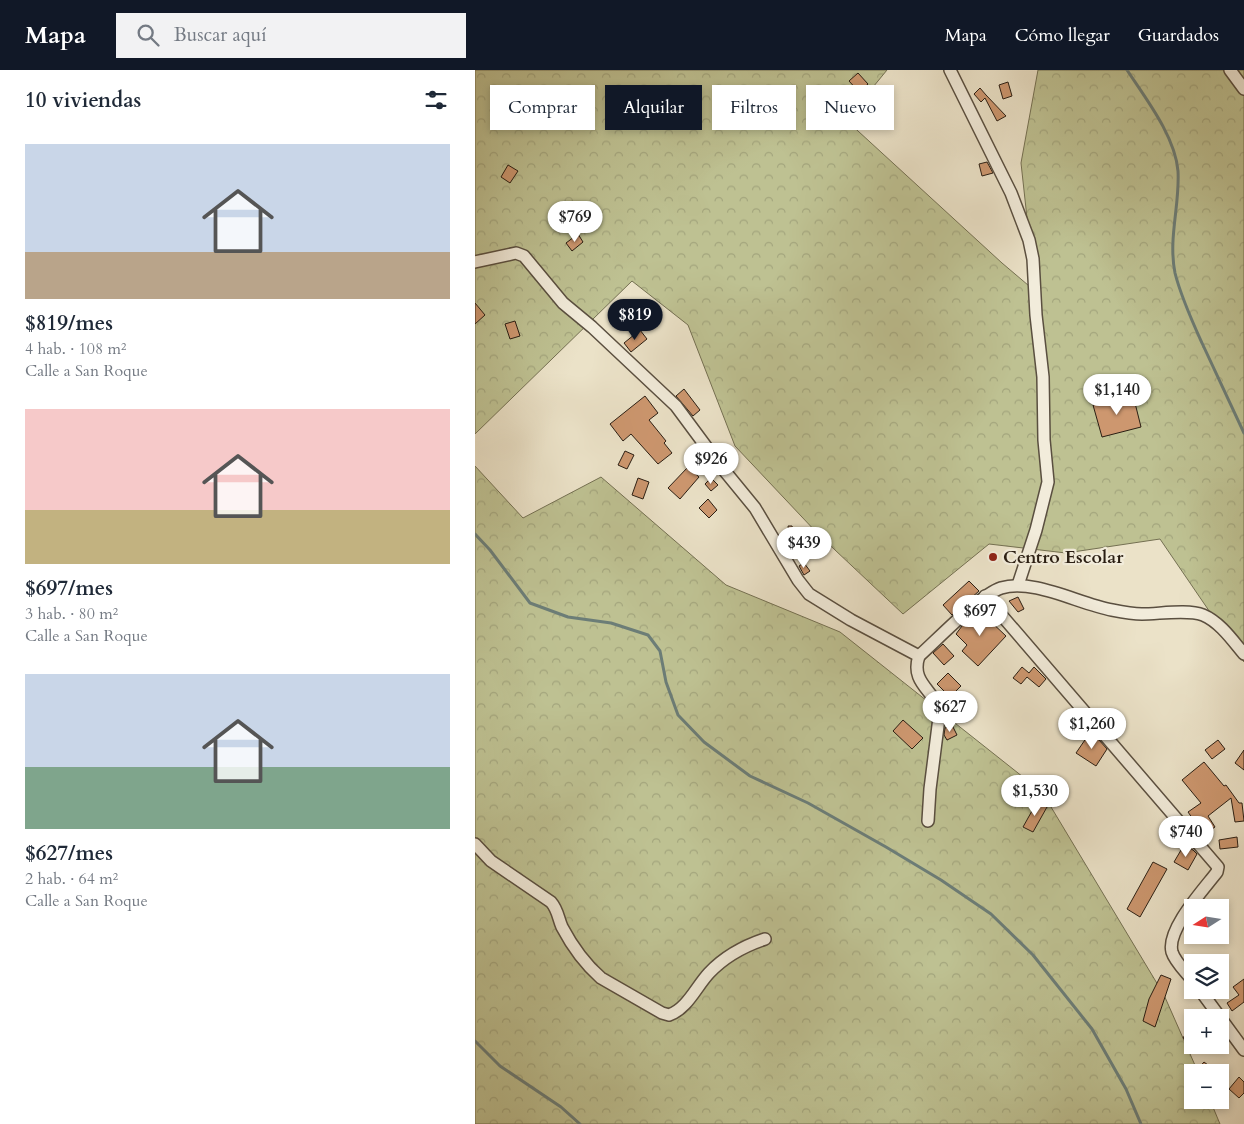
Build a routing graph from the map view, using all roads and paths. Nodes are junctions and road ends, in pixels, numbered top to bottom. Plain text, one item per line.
1 (950, 70) edge
2 (1230, 70) edge
3 (1244, 89) edge
4 (475, 262) edge
5 (1018, 585) junction
6 (985, 596) junction
7 (1244, 654) edge
8 (919, 656) junction
9 (928, 821) dead end
10 (475, 844) edge
11 (765, 939) dead end
12 (1184, 969) edge
13 (1207, 999) edge
14 (1244, 1050) edge

1 - 5 street
2 - 3 street
4 - 8 street
5 - 6 street
5 - 7 street
6 - 8 street
6 - 12 street
8 - 9 street
10 - 11 street
13 - 14 street

